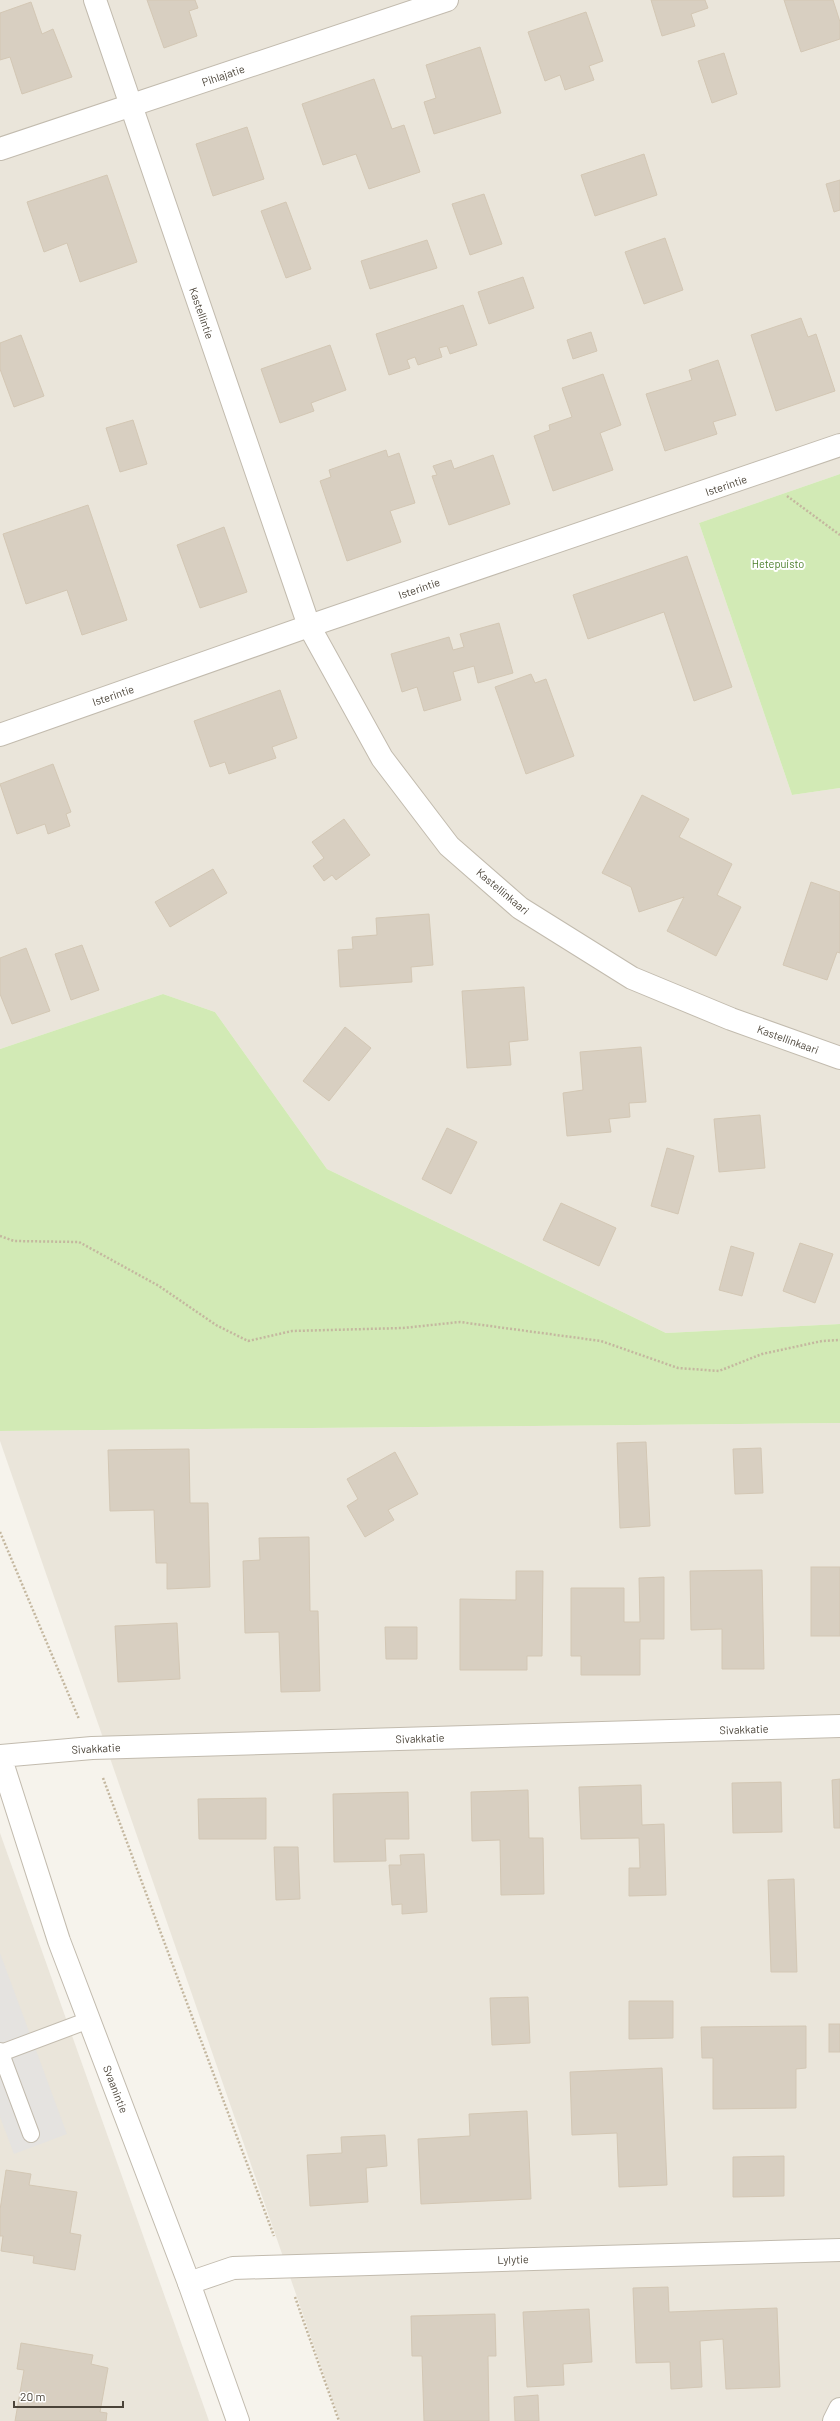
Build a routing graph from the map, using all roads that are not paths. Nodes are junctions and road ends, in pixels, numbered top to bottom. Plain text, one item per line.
1 (95, 0) edge
2 (447, 0) edge
3 (132, 106) junction
4 (0, 150) edge
5 (840, 445) edge
6 (310, 626) junction
7 (0, 735) edge
8 (840, 1058) edge
9 (840, 1726) edge
10 (0, 1756) edge
11 (90, 2020) junction
12 (0, 2052) edge
13 (32, 2134) dead end
14 (840, 2250) edge
15 (189, 2283) junction
16 (840, 2409) edge
17 (238, 2421) edge
18 (834, 2421) edge

1 - 3 street, Kastellintie
2 - 3 street, Pihlajatie
3 - 4 street, Pihlajatie
3 - 6 street, Kastellintie
5 - 6 street, Isterintie
6 - 7 street, Isterintie
6 - 8 street, Kastellinkaari
9 - 10 street, Sivakkatie
10 - 11 street, Svaanintie
11 - 12 lane
11 - 15 street, Svaanintie
12 - 13 lane
14 - 15 street, Lylytie
15 - 17 street, Svaanintie
16 - 18 street

